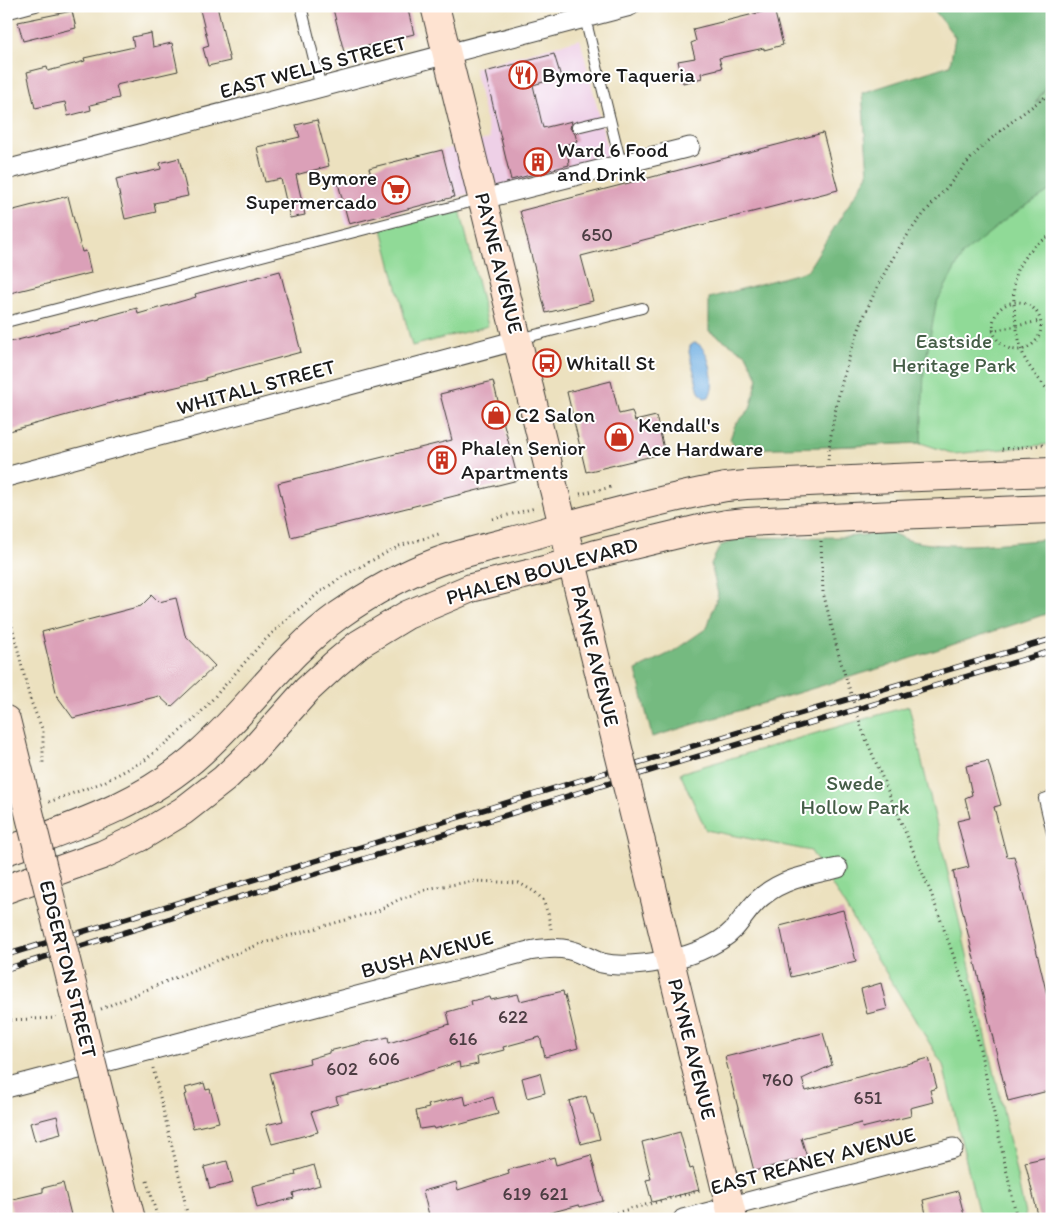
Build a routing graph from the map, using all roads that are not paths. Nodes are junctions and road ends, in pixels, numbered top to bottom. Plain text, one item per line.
1 (36, 6) edge
2 (301, 6) edge
3 (435, 6) edge
4 (630, 6) edge
5 (6, 14) edge
6 (585, 18) junction
7 (448, 55) junction
8 (321, 88) junction
9 (610, 119) junction
10 (577, 127) dead end
11 (690, 147) dead end
12 (621, 164) junction
13 (6, 170) edge
14 (483, 199) junction
15 (642, 308) dead end
16 (6, 322) edge
17 (518, 340) junction
18 (1052, 472) edge
19 (6, 477) edge
20 (1052, 509) edge
21 (563, 526) junction
22 (572, 561) junction
23 (6, 720) edge
24 (1052, 796) edge
25 (1052, 832) edge
26 (6, 851) edge
27 (838, 868) dead end
28 (6, 889) edge
29 (670, 959) junction
30 (6, 1088) edge
31 (954, 1148) dead end
32 (731, 1212) edge
33 (131, 1219) edge
34 (683, 1219) edge

1 - 5 lane
2 - 8 lane
3 - 7 main road, PAYNE AVENUE
4 - 6 street, EAST WELLS STREET
6 - 7 street, EAST WELLS STREET
6 - 9 lane
7 - 8 street, EAST WELLS STREET
7 - 14 main road, PAYNE AVENUE
8 - 13 street, EAST WELLS STREET
9 - 10 lane
9 - 12 lane
11 - 12 street
12 - 14 street
14 - 16 lane
14 - 17 main road, PAYNE AVENUE
15 - 17 lane
17 - 19 street, WHITALL STREET
17 - 21 main road, PAYNE AVENUE
18 - 21 main road, PHALEN BOULEVARD, bridge
20 - 22 main road, PHALEN BOULEVARD, bridge
21 - 22 main road, PAYNE AVENUE
21 - 26 main road, PHALEN BOULEVARD
22 - 28 main road, PHALEN BOULEVARD
22 - 29 main road, PAYNE AVENUE, bridge
23 - 33 main road, EDGERTON STREET, bridge
24 - 25 lane
27 - 29 street, BUSH AVENUE
29 - 30 street, BUSH AVENUE
29 - 32 main road, PAYNE AVENUE
31 - 32 street, EAST REANEY AVENUE
32 - 34 street, EAST REANEY AVENUE

